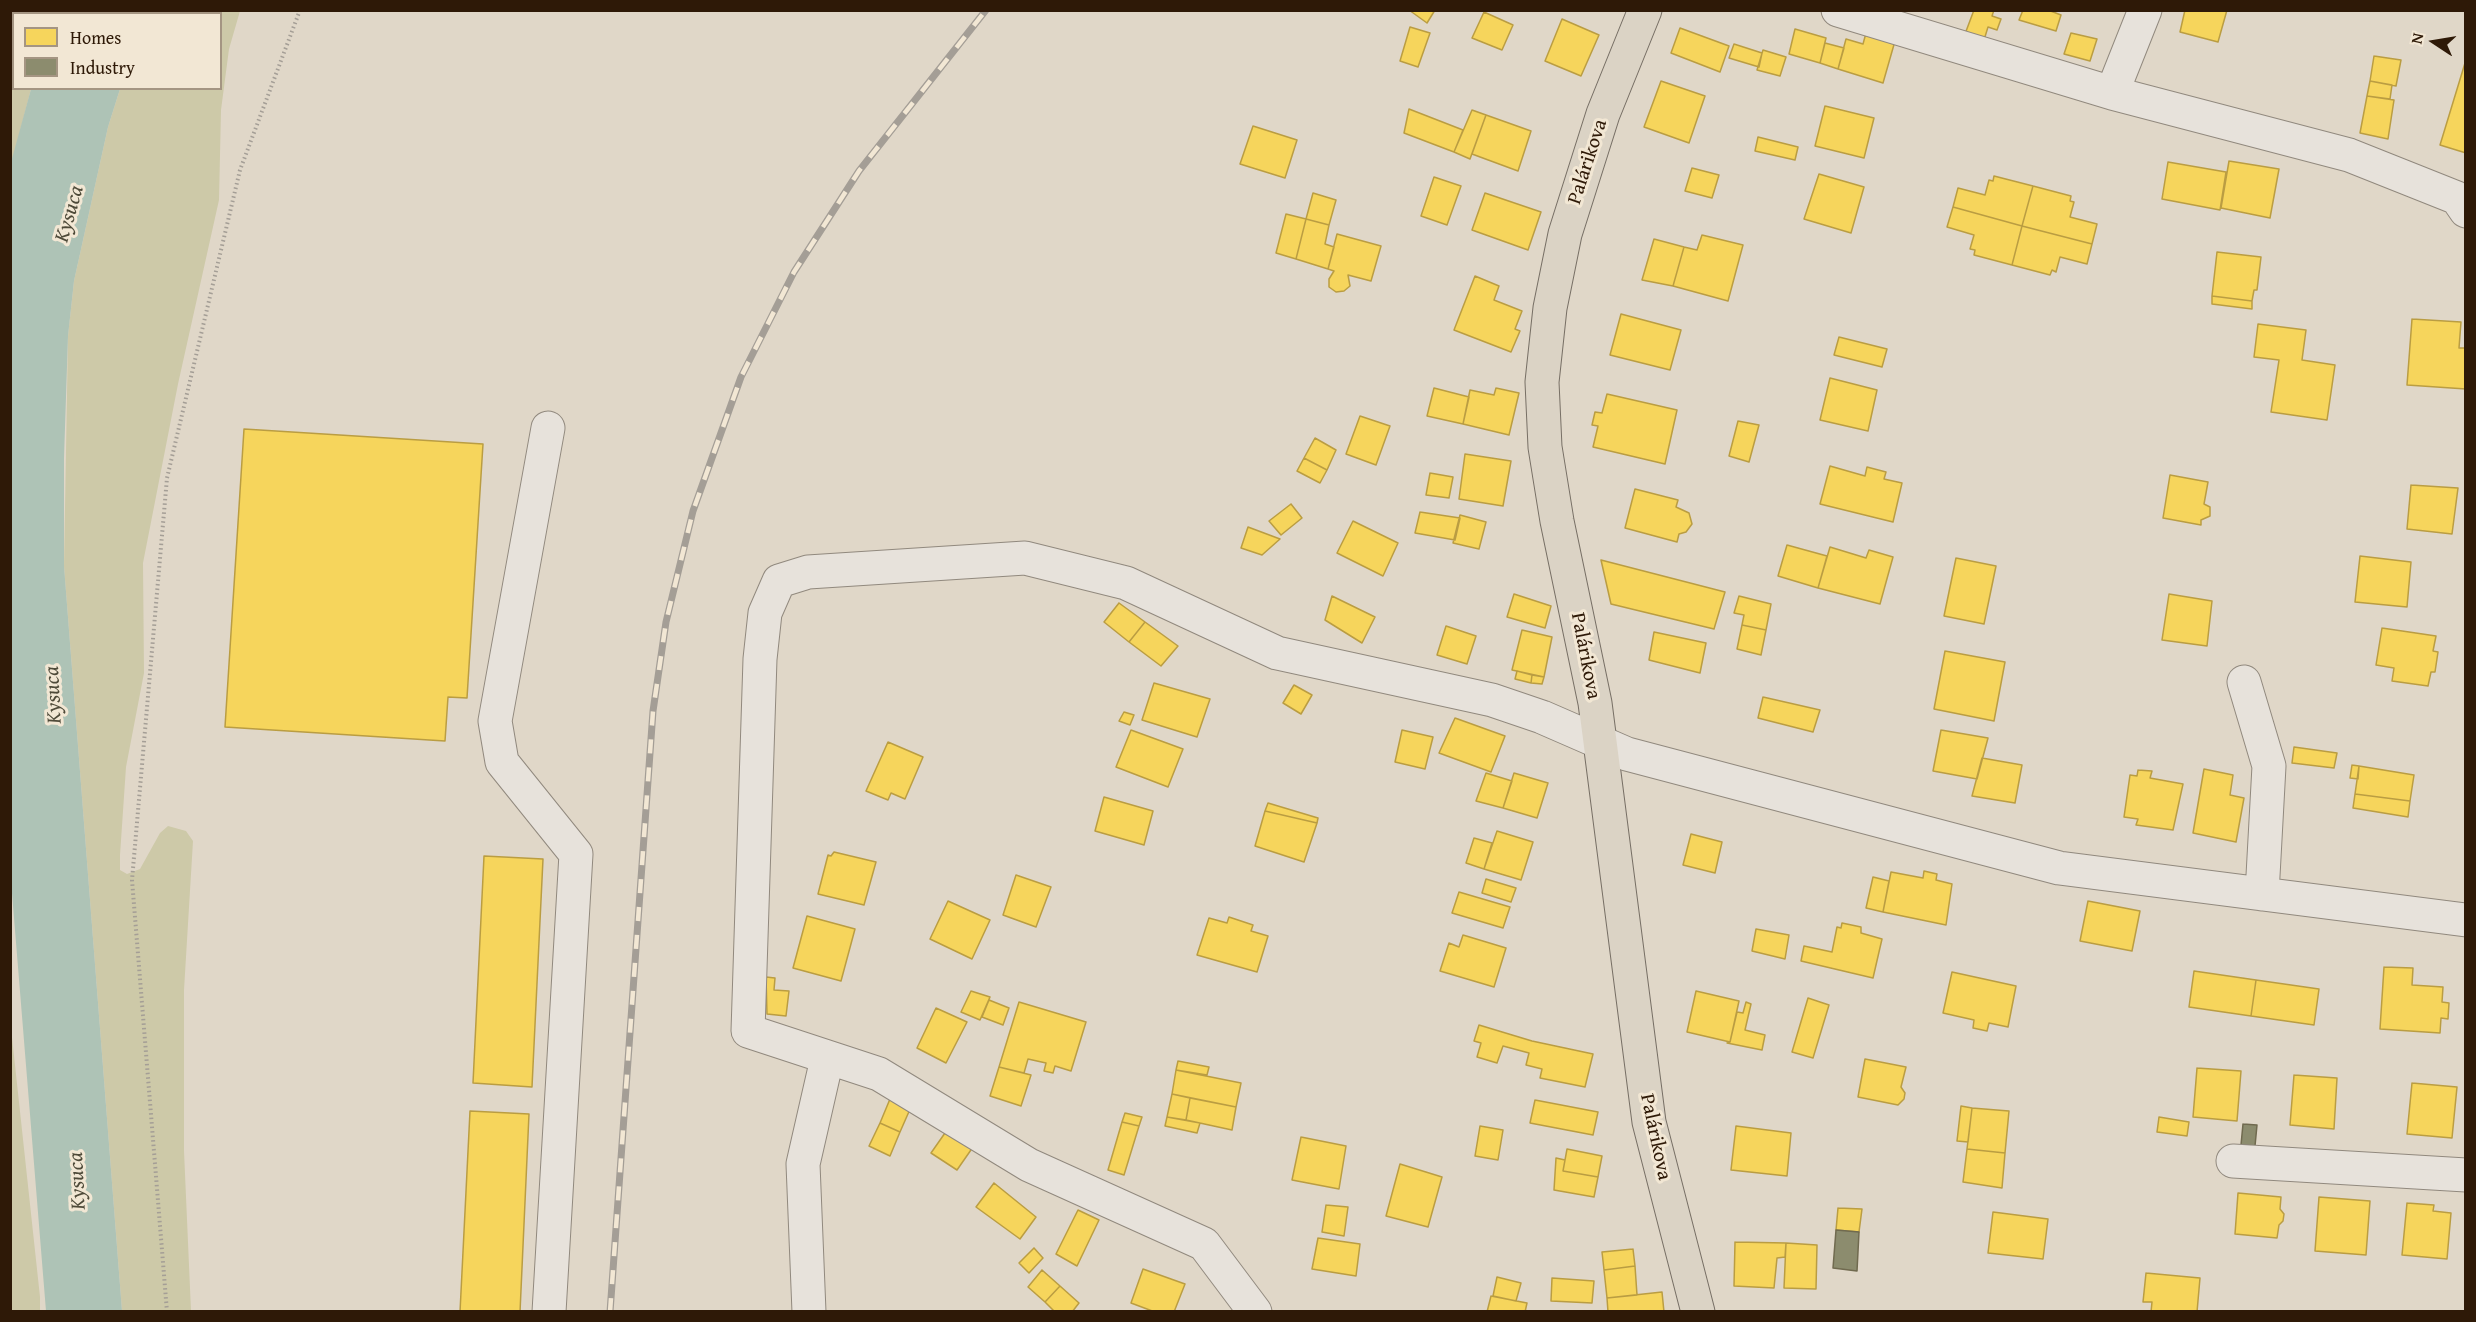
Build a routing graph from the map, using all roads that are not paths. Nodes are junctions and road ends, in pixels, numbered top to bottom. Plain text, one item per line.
1 (1645, 10) edge
2 (1838, 10) edge
3 (2145, 10) edge
4 (2112, 93) junction
5 (2466, 211) edge
6 (548, 428) dead end
7 (2244, 682) dead end
8 (1599, 744) junction
9 (2262, 894) junction
10 (2466, 920) edge
11 (827, 1059) junction
12 (2233, 1161) dead end
13 (2466, 1175) edge
14 (549, 1311) edge
15 (809, 1311) edge
16 (1255, 1311) edge
17 (1698, 1311) edge

1 - 8 main road, Palárikova
2 - 4 street
3 - 4 street
4 - 5 street
6 - 14 street
7 - 9 street
8 - 9 street
8 - 11 street
8 - 17 main road, Palárikova
9 - 10 street
11 - 15 street
11 - 16 street
12 - 13 street

